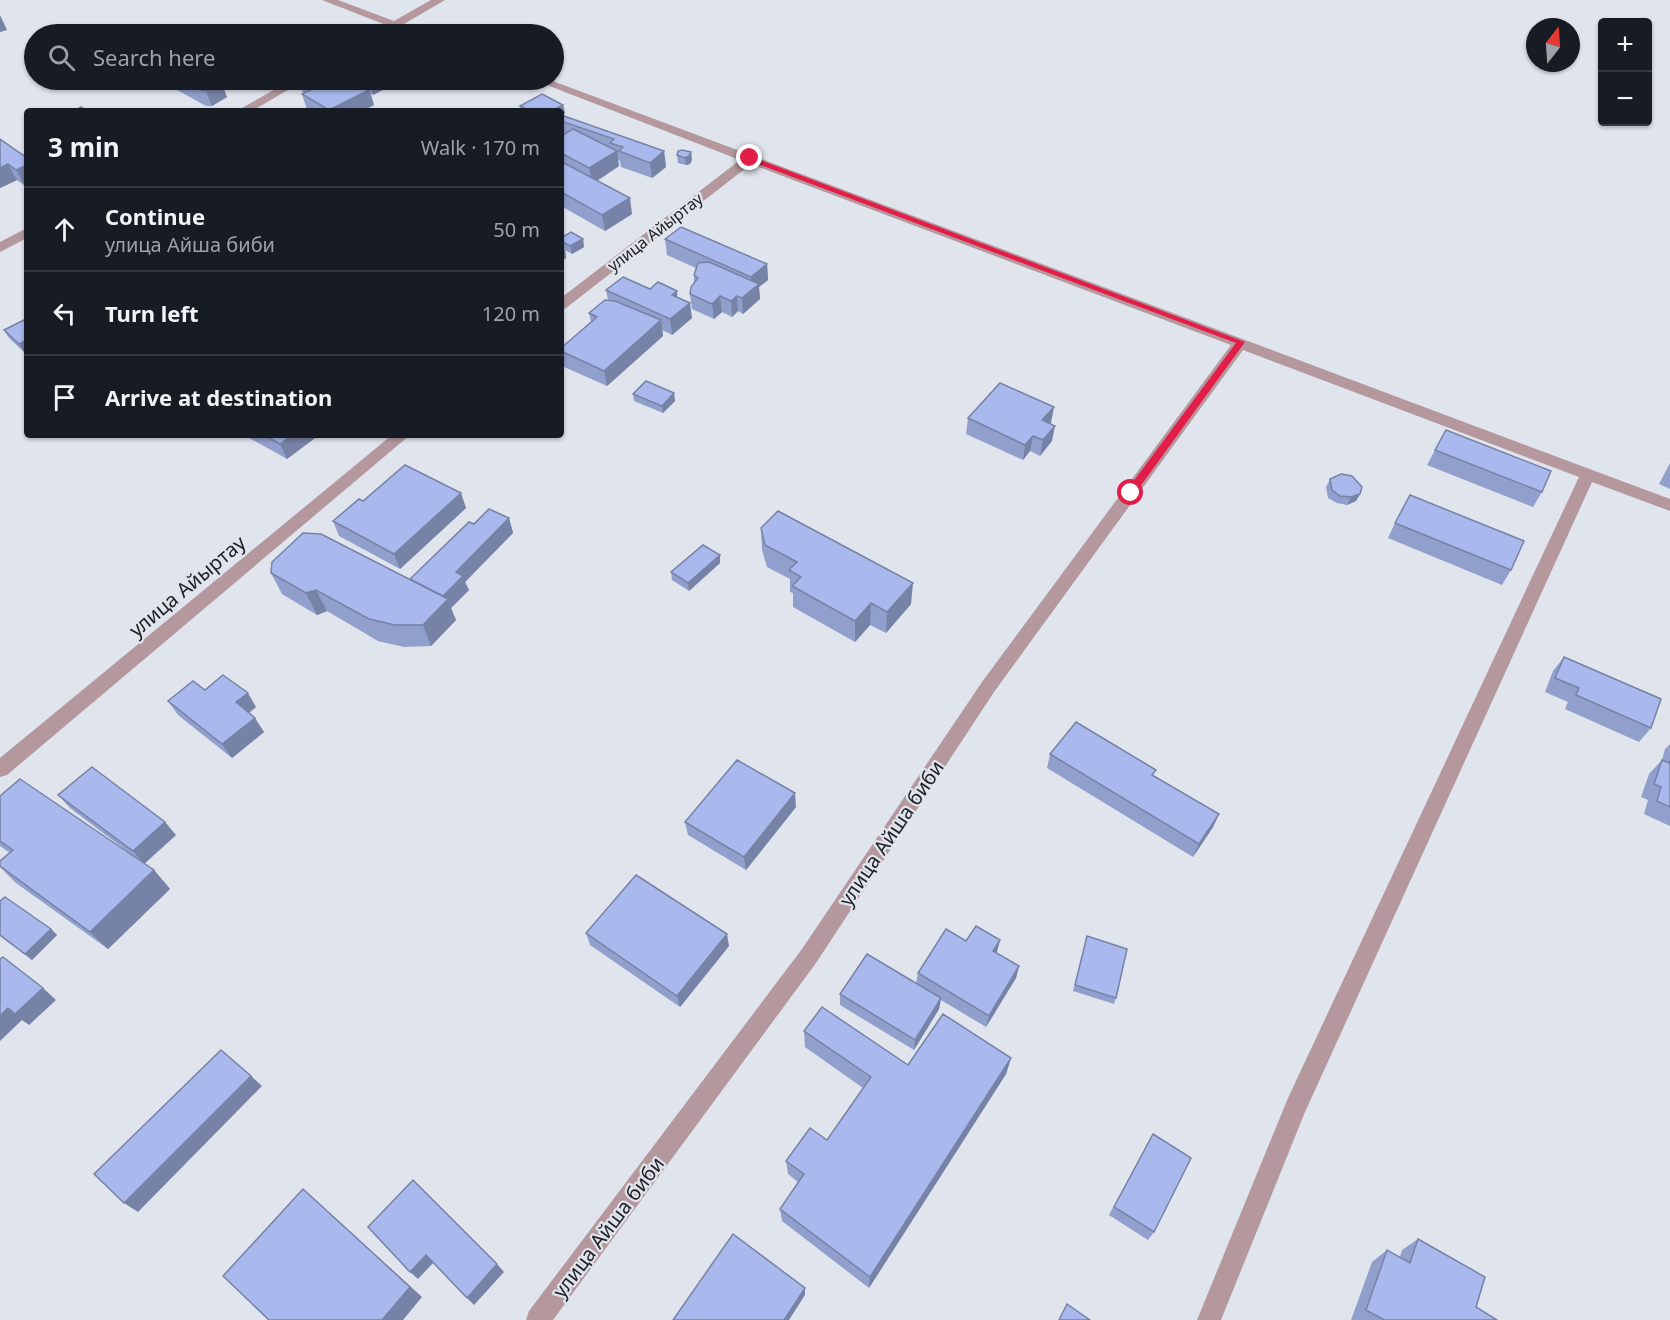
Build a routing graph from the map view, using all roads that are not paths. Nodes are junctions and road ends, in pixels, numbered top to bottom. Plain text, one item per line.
1 (328, 0) edge
2 (439, 0) edge
3 (392, 24) edge
4 (397, 24) edge
5 (564, 89) edge
6 (281, 90) edge
7 (248, 108) edge
8 (750, 158) junction
9 (24, 234) edge
10 (0, 248) edge
11 (564, 303) edge
12 (1241, 342) junction
13 (398, 438) edge
14 (1588, 474) junction
15 (1670, 505) edge
16 (0, 770) edge
17 (538, 1320) edge
18 (1209, 1320) edge

1 - 3 street
2 - 4 street
5 - 8 street
6 - 7 street
8 - 11 street, улица Айыртау
8 - 12 street
9 - 10 street
12 - 14 street
12 - 17 street, улица Айша биби
13 - 16 street, улица Айыртау
14 - 15 street
14 - 18 street

